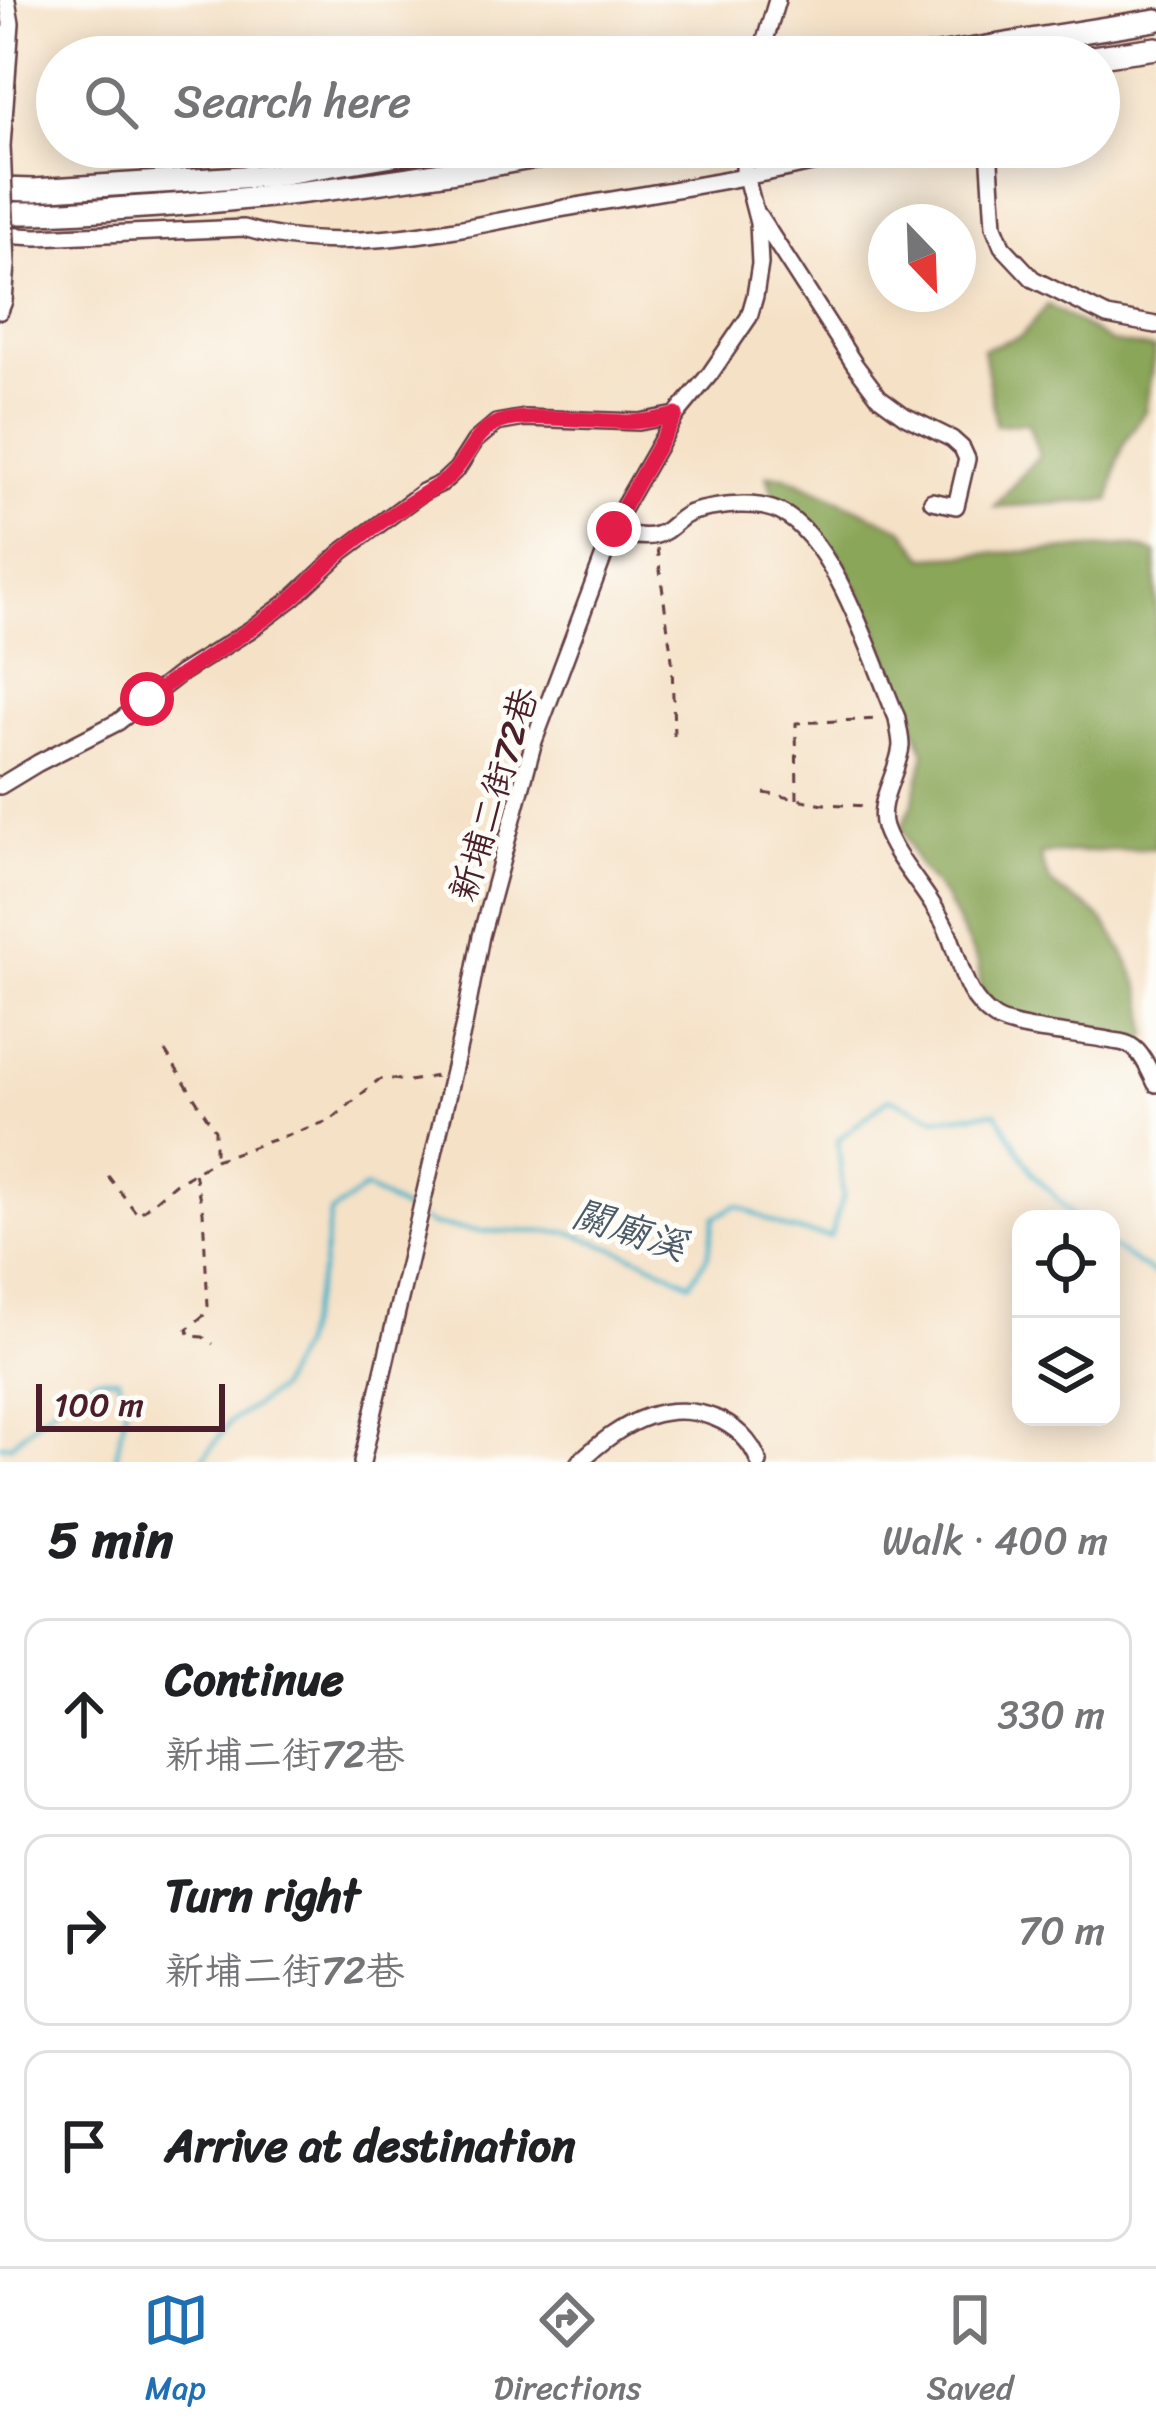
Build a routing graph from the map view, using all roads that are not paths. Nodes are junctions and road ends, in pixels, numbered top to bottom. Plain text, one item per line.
1 (7, 0) edge
2 (777, 0) edge
3 (1156, 20) edge
4 (764, 36) edge
5 (1056, 36) edge
6 (1156, 48) edge
7 (1120, 53) edge
8 (2, 146) edge
9 (315, 168) edge
10 (483, 168) edge
11 (745, 168) edge
12 (773, 168) edge
13 (990, 168) edge
14 (745, 173) junction
15 (0, 189) edge
16 (754, 207) junction
17 (0, 213) edge
18 (0, 236) edge
19 (0, 311) edge
20 (1156, 325) edge
21 (676, 415) junction
22 (932, 501) dead end
23 (614, 529) junction
24 (0, 787) edge
25 (1156, 1084) edge
26 (374, 1442) dead end
27 (362, 1462) edge
28 (372, 1462) edge
29 (579, 1462) edge
30 (758, 1462) edge

1 - 8 street
2 - 4 street
3 - 5 highway
6 - 7 highway
8 - 19 street, bridge
9 - 15 highway
10 - 17 highway
11 - 14 street, 新埔二街72巷
12 - 14 street
13 - 20 street
14 - 16 street, 新埔二街72巷
14 - 18 street
16 - 21 street, 新埔二街72巷
16 - 22 street, 新埔二街72巷
21 - 23 street, 新埔二街72巷
21 - 24 street
23 - 25 street
23 - 27 street, 新埔二街72巷
26 - 28 street
29 - 30 street

